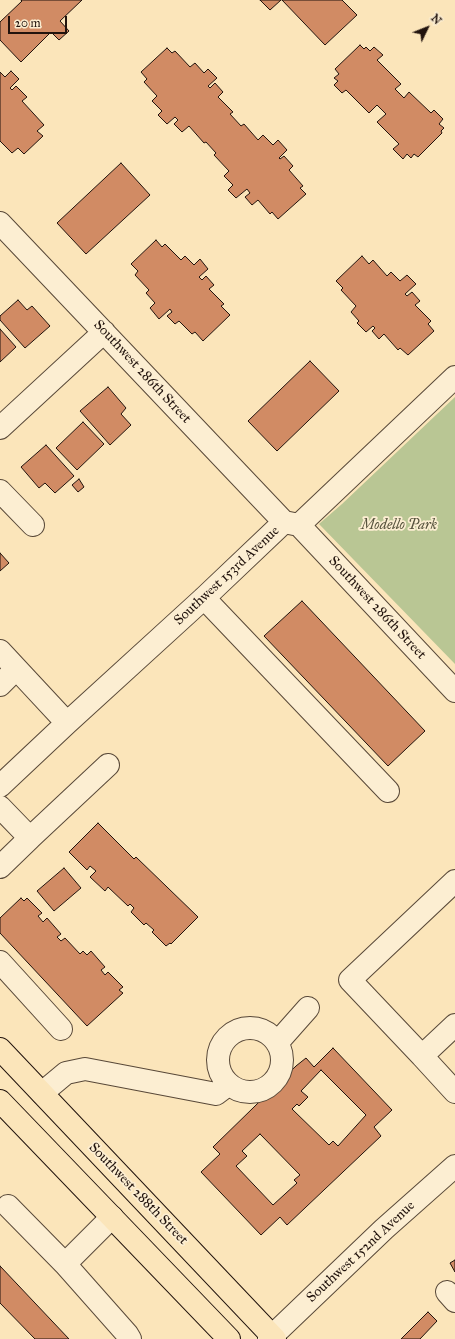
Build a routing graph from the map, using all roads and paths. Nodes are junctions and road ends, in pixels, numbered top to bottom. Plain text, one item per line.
1 (0, 223) edge
2 (104, 332) junction
3 (455, 377) edge
4 (0, 428) edge
5 (0, 492) edge
6 (292, 524) junction
7 (33, 525) dead end
8 (204, 598) junction
9 (0, 652) edge
10 (16, 669) junction
11 (0, 685) edge
12 (455, 691) edge
13 (67, 723) junction
14 (108, 765) dead end
15 (0, 786) edge
16 (388, 791) dead end
17 (0, 807) edge
18 (30, 838) junction
19 (0, 867) edge
20 (455, 881) edge
21 (0, 962) edge
22 (308, 1008) dead end
23 (455, 1025) edge
24 (61, 1029) dead end
25 (277, 1043) junction
26 (0, 1049) edge
27 (422, 1056) junction
28 (228, 1085) junction
29 (455, 1092) edge
30 (42, 1093) junction
31 (0, 1101) edge
32 (16, 1117) junction
33 (455, 1166) edge
34 (8, 1206) dead end
35 (112, 1217) junction
36 (65, 1264) junction
37 (272, 1338) edge
38 (130, 1339) edge
39 (229, 1339) edge

1 - 2 street, Southwest 286th Street
2 - 4 street
2 - 6 street, Southwest 286th Street
3 - 6 street, Southwest 153rd Avenue
5 - 7 street
6 - 8 street, Southwest 153rd Avenue
6 - 12 street, Southwest 286th Street
8 - 13 street, Southwest 153rd Avenue
8 - 16 street
9 - 10 street
10 - 11 street
10 - 13 street
13 - 15 street, Southwest 153rd Avenue
14 - 18 street
17 - 18 street
18 - 19 street
20 - 27 street
21 - 24 street
22 - 25 street
23 - 27 street
25 - 28 street
25 - 28 street
26 - 30 main road, Southwest 288th Street
27 - 29 street
28 - 30 street
30 - 32 main road
30 - 37 main road, Southwest 288th Street
31 - 32 main road
32 - 35 main road
33 - 37 street, Southwest 152nd Avenue
34 - 36 street
35 - 36 street
35 - 39 main road
36 - 38 street

